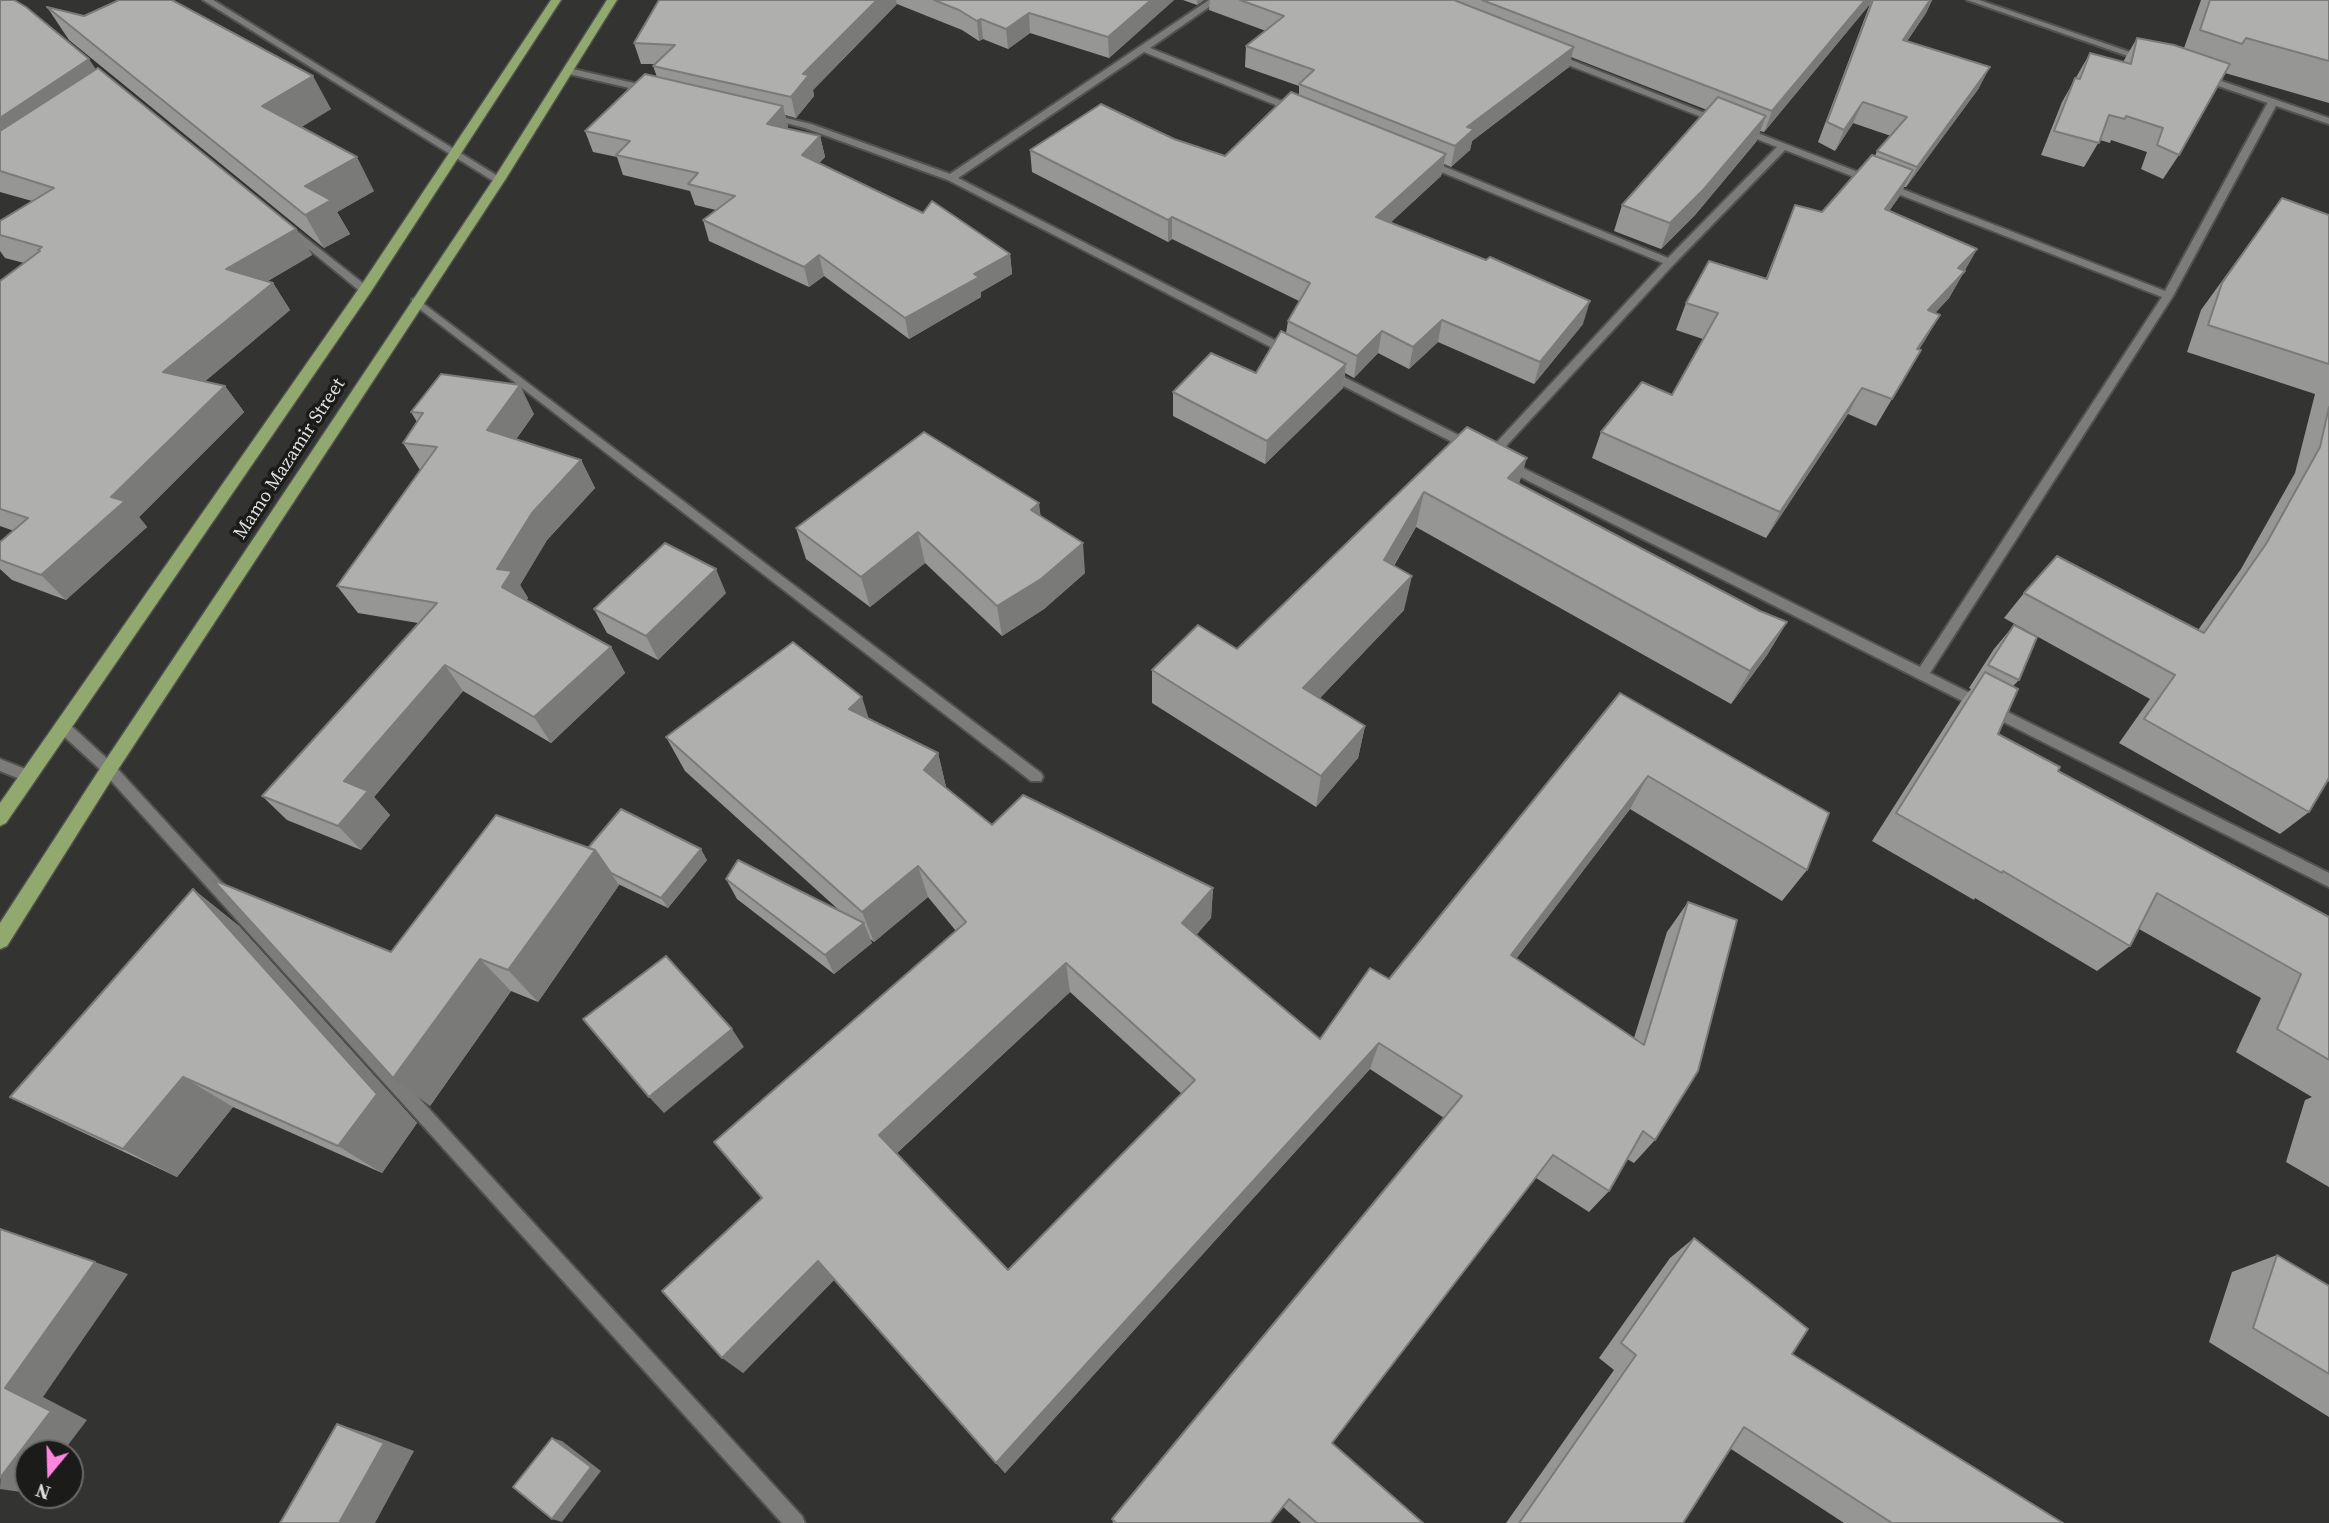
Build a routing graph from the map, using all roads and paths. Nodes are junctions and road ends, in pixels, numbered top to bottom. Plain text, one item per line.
1 (207, 0) edge
2 (556, 0) edge
3 (612, 0) edge
4 (1214, 0) edge
5 (1971, 0) edge
6 (1143, 48) junction
7 (1538, 50) edge
8 (2155, 62) edge
9 (568, 71) junction
10 (2194, 75) edge
11 (662, 92) edge
12 (2273, 102) junction
13 (755, 114) edge
14 (1310, 116) edge
15 (2329, 121) edge
16 (1783, 146) junction
17 (456, 152) junction
18 (1413, 158) edge
19 (951, 178) junction
20 (499, 180) junction
21 (279, 219) edge
22 (1670, 262) junction
23 (365, 290) junction
24 (2168, 296) junction
25 (416, 301) junction
26 (1294, 355) edge
27 (1318, 368) edge
28 (1490, 456) junction
29 (1923, 673) junction
30 (62, 726) junction
31 (0, 765) edge
32 (109, 769) junction
33 (28, 776) junction
34 (1035, 777) dead end
35 (0, 818) edge
36 (2329, 880) edge
37 (0, 940) edge
38 (795, 1523) edge

1 - 17 street
2 - 17 main road, Mamo Mazamir Street
3 - 9 main road, Mamo Mazamir Street
4 - 6 street
5 - 8 street
6 - 14 street
6 - 19 street
7 - 16 street
9 - 11 street
9 - 20 main road, Mamo Mazamir Street
10 - 12 street
12 - 15 street
12 - 24 street
13 - 19 street
16 - 22 street
16 - 24 street
17 - 20 street
17 - 23 main road, Mamo Mazamir Street
18 - 22 street
19 - 26 street
20 - 25 main road, Mamo Mazamir Street
21 - 23 street
22 - 28 street
23 - 30 main road, Mamo Mazamir Street
24 - 29 street
25 - 32 main road, Mamo Mazamir Street
25 - 34 street
27 - 28 street
28 - 29 street
29 - 36 street
30 - 32 street
30 - 33 main road, Mamo Mazamir Street
31 - 33 street
32 - 37 main road, Mamo Mazamir Street
32 - 38 street
33 - 35 main road, Mamo Mazamir Street

